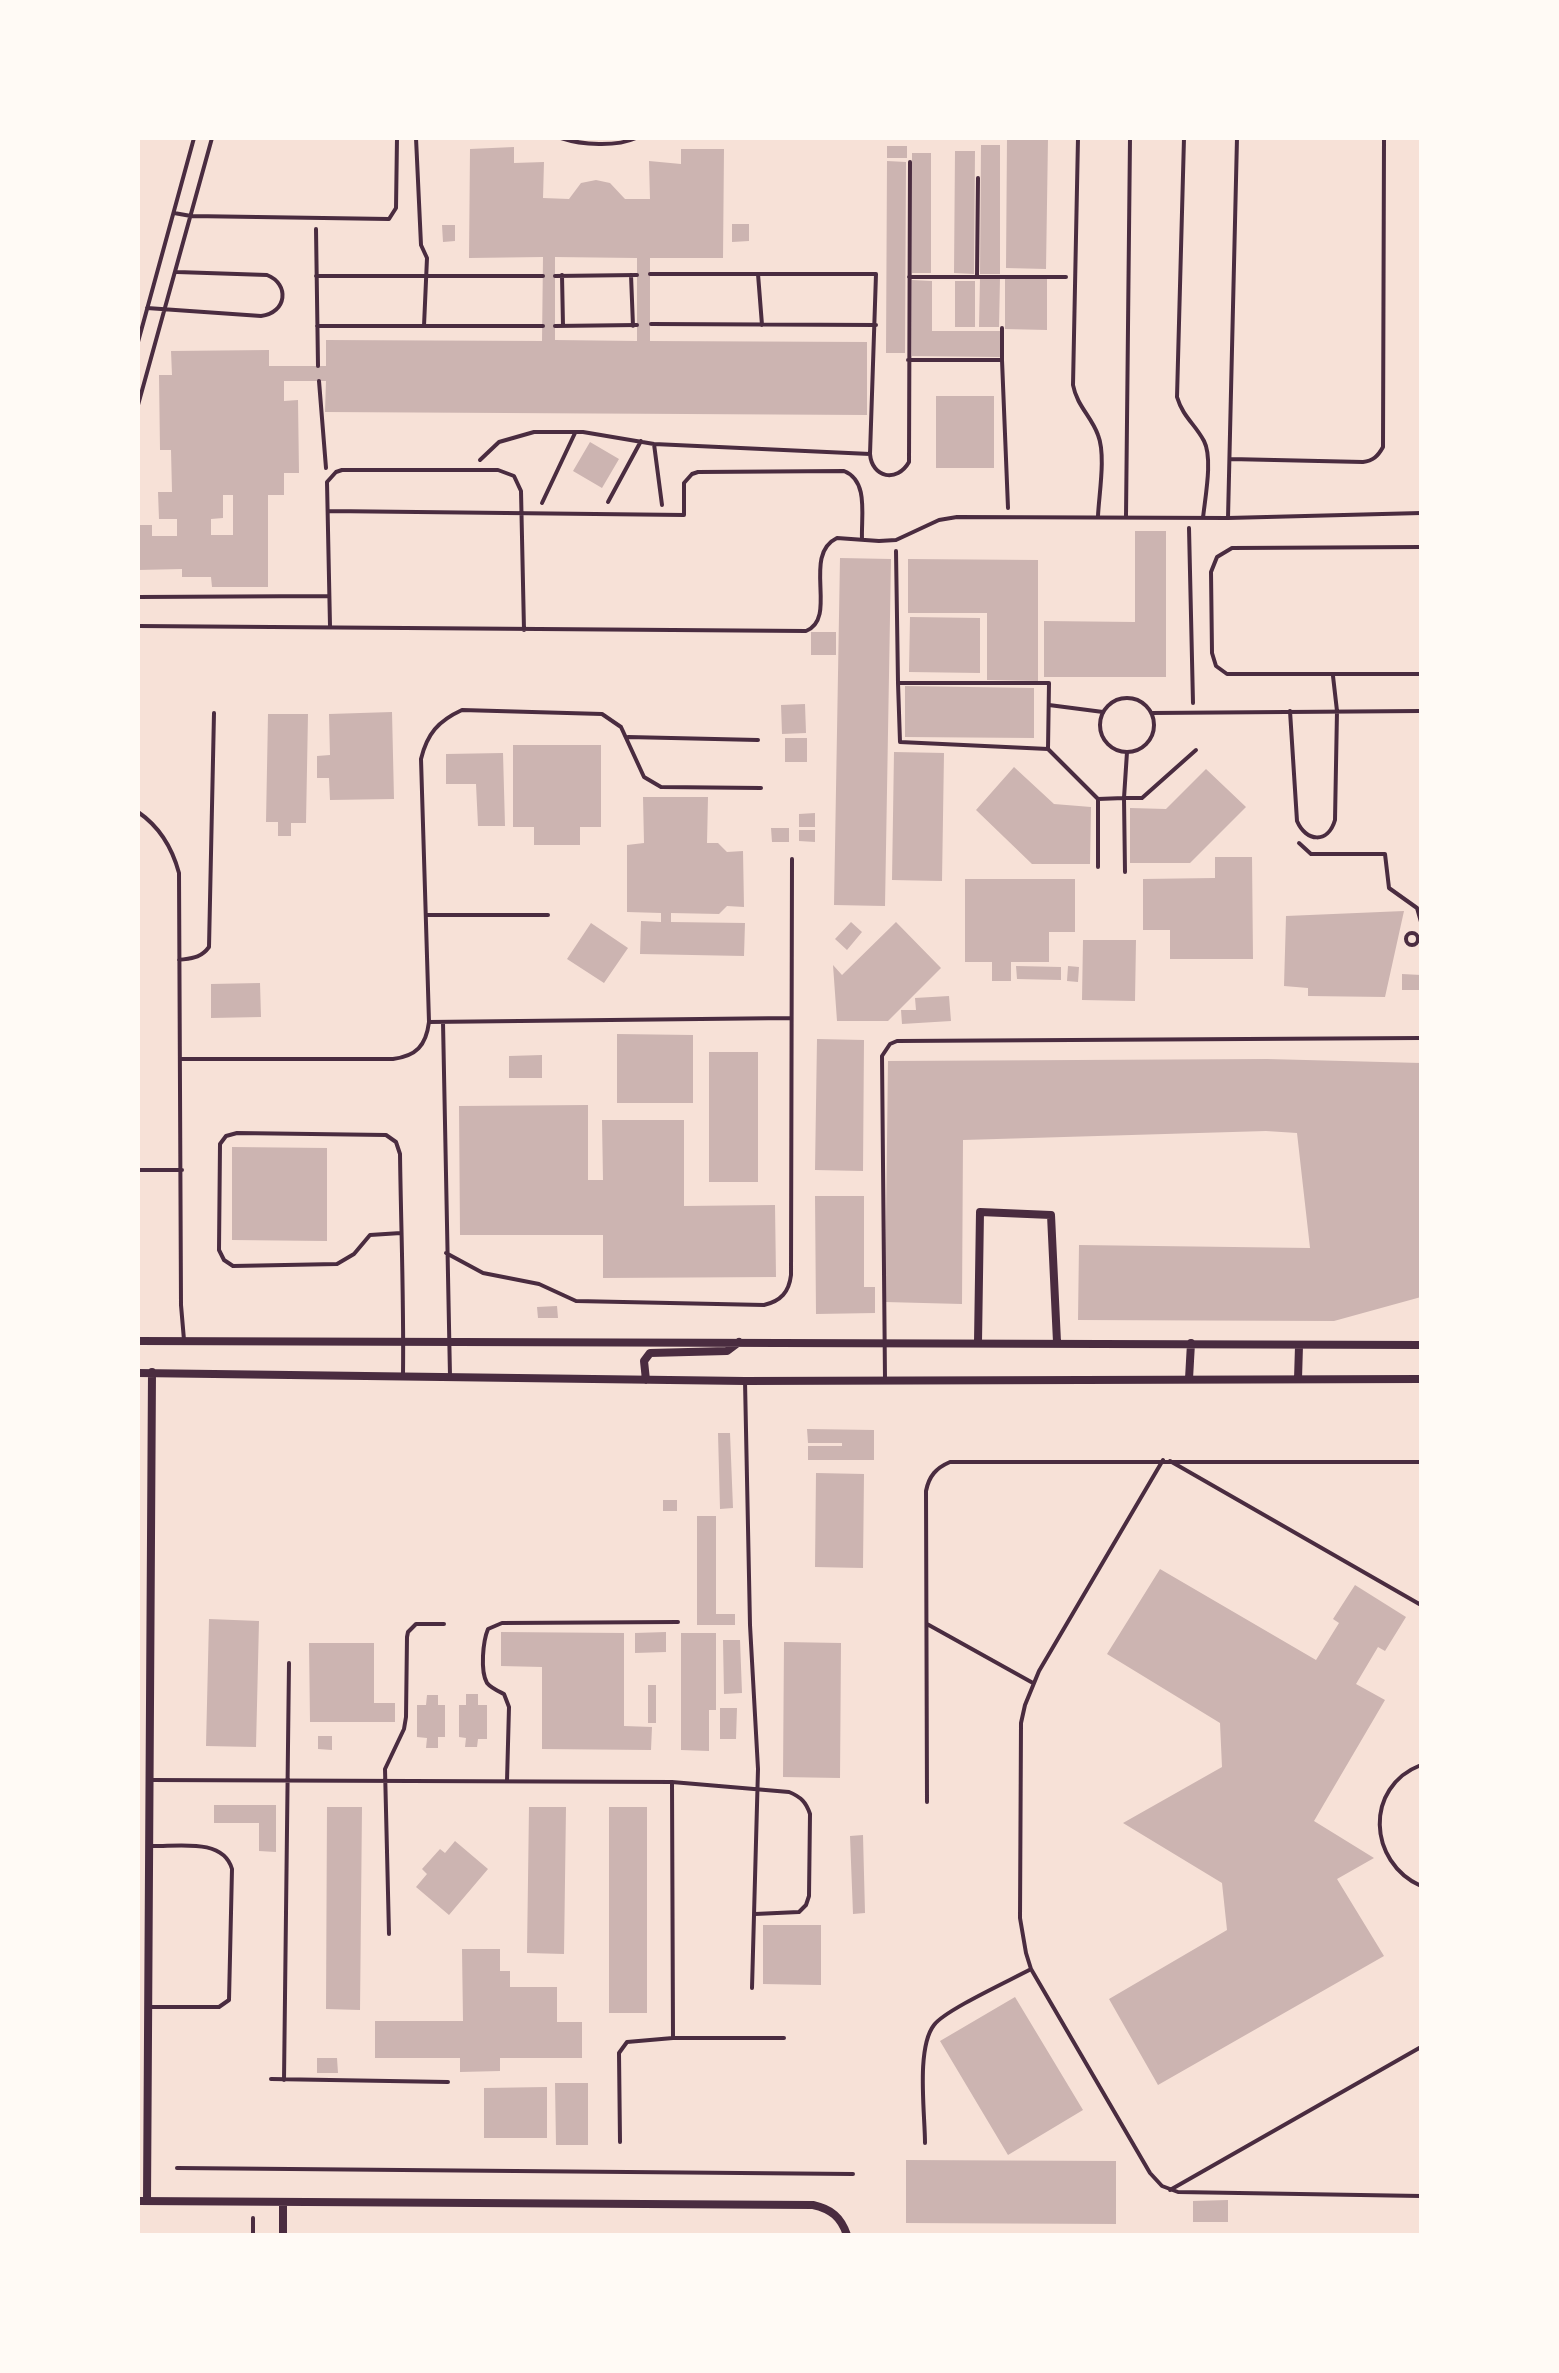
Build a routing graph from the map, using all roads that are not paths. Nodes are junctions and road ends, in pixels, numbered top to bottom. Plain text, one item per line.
1 (194, 138) edge
2 (212, 138) edge
3 (397, 138) edge
4 (561, 138) edge
5 (636, 138) edge
6 (1078, 138) edge
7 (1130, 138) edge
8 (1184, 138) edge
9 (1237, 138) edge
10 (1384, 138) edge
11 (174, 213) junction
12 (191, 216) junction
13 (176, 272) junction
14 (147, 308) junction
15 (163, 311) junction
16 (138, 342) edge
17 (138, 405) edge
18 (1230, 459) junction
19 (328, 511) junction
20 (521, 513) junction
21 (1421, 513) edge
22 (1098, 516) junction
23 (1126, 516) junction
24 (1203, 518) junction
25 (1228, 518) junction
26 (862, 539) junction
27 (1421, 547) edge
28 (329, 596) junction
29 (138, 597) edge
30 (138, 626) edge
31 (330, 627) junction
32 (524, 630) junction
33 (1421, 674) edge
34 (1333, 675) junction
35 (1290, 711) junction
36 (1337, 711) junction
37 (1421, 711) edge
38 (214, 713) dead end
39 (1151, 713) junction
40 (628, 737) junction
41 (758, 740) dead end
42 (761, 788) dead end
43 (138, 812) edge
44 (792, 859) dead end
45 (427, 915) junction
46 (548, 915) dead end
47 (179, 960) junction
48 (791, 1018) junction
49 (429, 1022) junction
50 (443, 1022) junction
51 (1421, 1038) edge
52 (181, 1059) junction
53 (138, 1170) edge
54 (182, 1170) junction
55 (401, 1233) junction
56 (446, 1253) junction
57 (184, 1340) junction
58 (138, 1341) edge
59 (449, 1342) junction
60 (739, 1342) junction
61 (885, 1342) junction
62 (978, 1342) junction
63 (1057, 1342) junction
64 (403, 1343) junction
65 (1191, 1343) junction
66 (1421, 1345) edge
67 (1299, 1346) junction
68 (152, 1372) junction
69 (138, 1373) edge
70 (403, 1378) junction
71 (450, 1379) junction
72 (885, 1379) junction
73 (1189, 1379) junction
74 (1298, 1379) junction
75 (1421, 1379) edge
76 (646, 1380) junction
77 (745, 1381) junction
78 (1166, 1460) junction
79 (1421, 1462) edge
80 (1421, 1605) edge
81 (678, 1622) dead end
82 (444, 1624) dead end
83 (926, 1624) junction
84 (138, 1630) edge
85 (149, 1630) junction
86 (289, 1663) dead end
87 (1033, 1683) junction
88 (1421, 1765) edge
89 (149, 1780) junction
90 (287, 1780) junction
91 (385, 1781) junction
92 (507, 1781) junction
93 (672, 1782) junction
94 (757, 1788) junction
95 (927, 1802) dead end
96 (148, 1846) junction
97 (1421, 1886) edge
98 (143, 1914) edge
99 (755, 1914) junction
100 (389, 1934) dead end
101 (1031, 1969) junction
102 (752, 1988) dead end
103 (148, 2007) junction
104 (673, 2038) junction
105 (784, 2038) dead end
106 (1421, 2047) edge
107 (271, 2079) dead end
108 (284, 2080) junction
109 (448, 2082) dead end
110 (620, 2142) dead end
111 (925, 2143) dead end
112 (1170, 2190) junction
113 (1421, 2196) edge
114 (142, 2201) edge
115 (283, 2203) junction
116 (283, 2235) edge
117 (847, 2235) edge

1 - 11 lane
2 - 12 lane
3 - 12 lane
4 - 5 lane
6 - 22 lane
7 - 23 lane
8 - 24 lane
9 - 18 lane
10 - 18 lane
11 - 12 lane
11 - 14 lane
12 - 13 lane
13 - 15 lane
13 - 15 lane
14 - 15 lane
14 - 16 lane
15 - 17 lane
18 - 25 lane
19 - 20 lane
19 - 20 lane
19 - 28 lane
20 - 26 lane
20 - 32 lane
21 - 25 lane
22 - 23 lane
22 - 26 lane
23 - 24 lane
24 - 25 lane
26 - 32 lane
27 - 34 lane
28 - 29 lane
28 - 31 lane
30 - 31 lane
31 - 32 lane
33 - 34 lane
34 - 36 lane
35 - 36 lane
35 - 36 lane
35 - 39 lane
36 - 37 lane
38 - 47 lane
39 - 39 lane
40 - 41 lane
40 - 42 lane
40 - 45 lane
43 - 47 lane
44 - 48 lane
45 - 46 lane
45 - 49 lane
47 - 52 lane
48 - 50 lane
48 - 56 lane
49 - 50 lane
49 - 52 lane
50 - 56 lane
51 - 61 lane
52 - 54 lane
53 - 54 lane
54 - 57 lane
55 - 55 lane
55 - 64 lane
56 - 59 lane
57 - 58 street
57 - 64 street
59 - 60 street
59 - 64 street
59 - 71 lane
60 - 61 street
60 - 76 street
61 - 62 street
61 - 72 lane
62 - 63 street
62 - 63 street
63 - 65 street
64 - 70 lane
65 - 67 street
65 - 73 street
66 - 67 street
67 - 74 street
68 - 69 street
68 - 70 street
68 - 85 street
70 - 71 street
71 - 76 street
72 - 73 street
72 - 77 street
73 - 74 street
74 - 75 street
76 - 77 street
77 - 94 lane
78 - 79 lane
78 - 80 lane
78 - 83 lane
78 - 87 lane
81 - 92 lane
82 - 91 lane
83 - 87 lane
83 - 95 lane
84 - 85 street
85 - 89 street
86 - 90 lane
87 - 101 lane
88 - 97 lane
89 - 90 lane
89 - 96 street
90 - 91 lane
90 - 108 lane
91 - 92 lane
91 - 100 lane
92 - 93 lane
93 - 94 lane
93 - 104 lane
94 - 99 lane
94 - 99 lane
96 - 98 street
96 - 103 lane
98 - 103 street
99 - 102 lane
101 - 111 lane
101 - 112 lane
103 - 114 street
104 - 105 lane
104 - 110 lane
106 - 112 lane
107 - 108 lane
108 - 109 lane
112 - 113 lane
114 - 115 street
115 - 116 street
115 - 117 street

